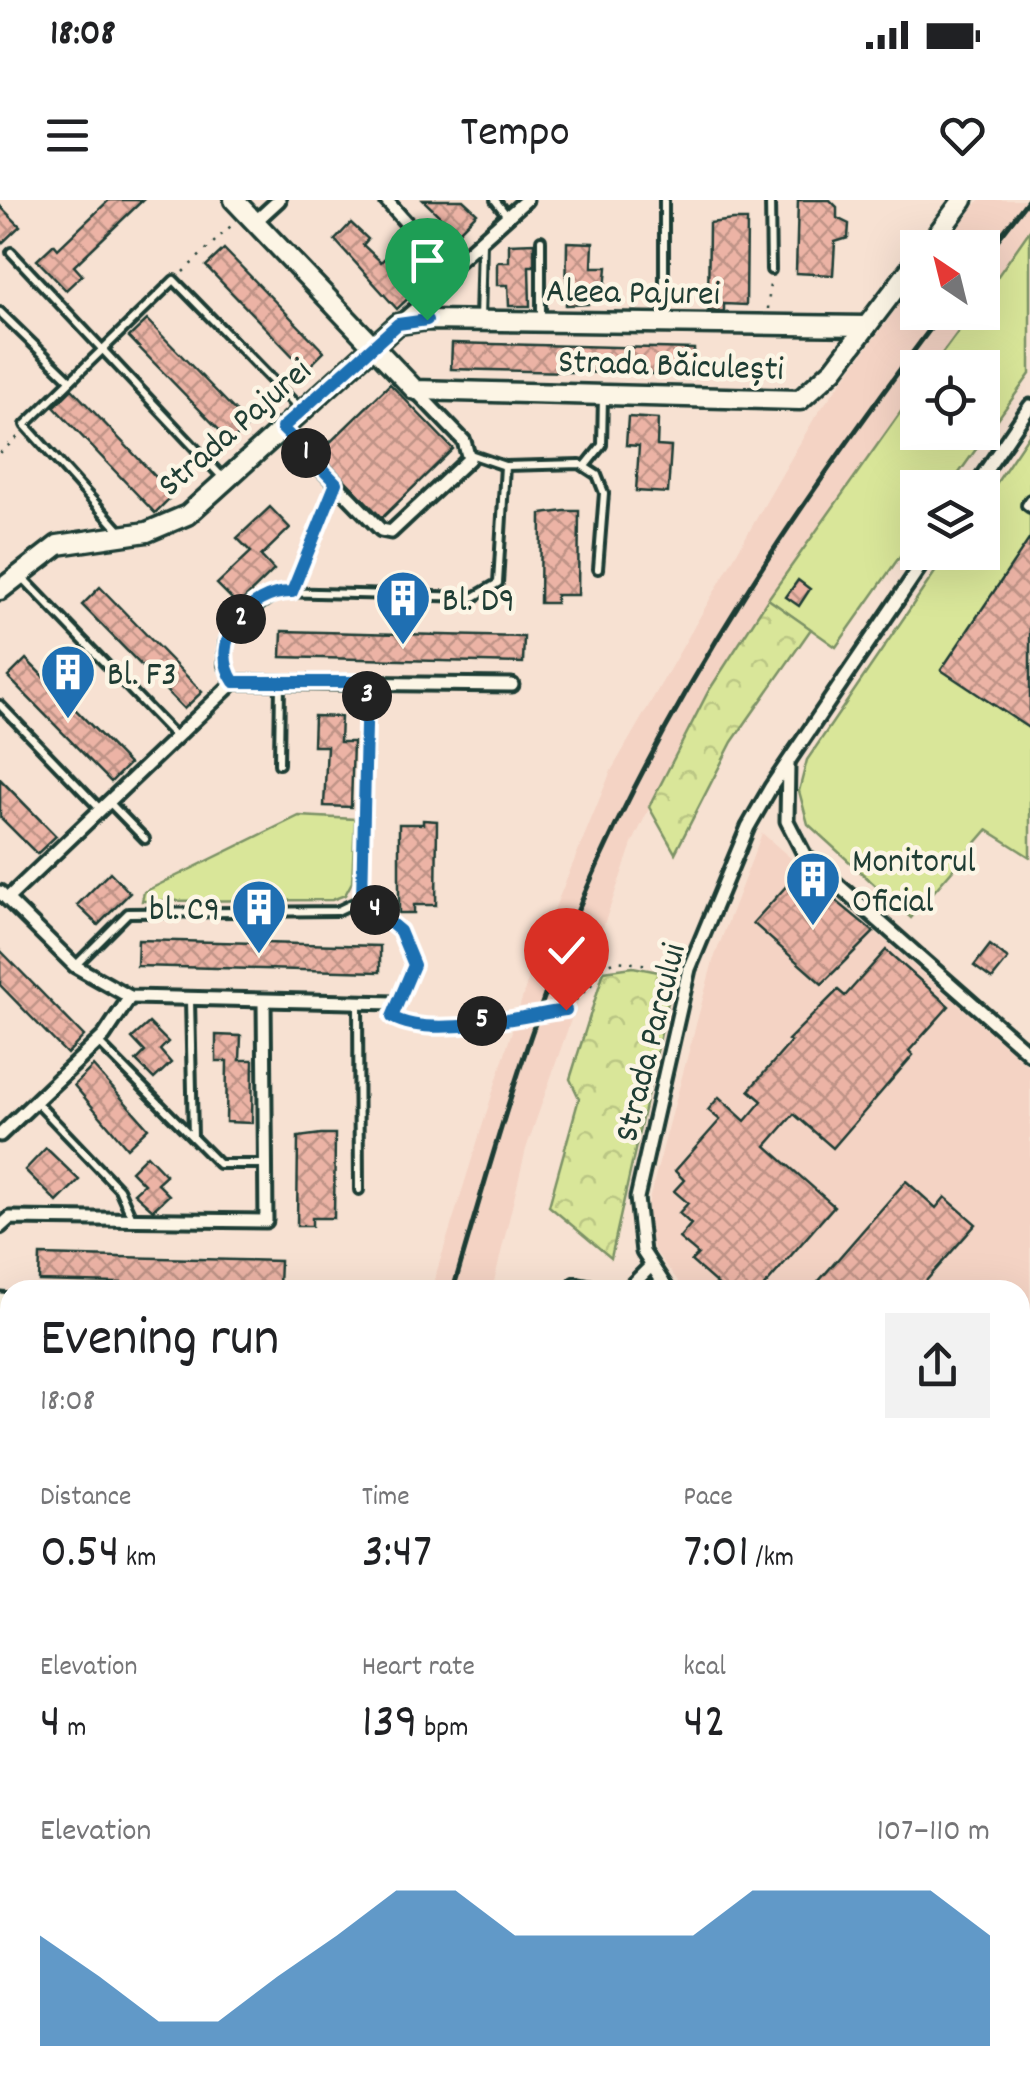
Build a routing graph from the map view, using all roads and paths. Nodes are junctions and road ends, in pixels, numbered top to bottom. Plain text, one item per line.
1 (279, 200) edge
2 (386, 200) edge
3 (495, 200) edge
4 (526, 200) edge
5 (664, 200) edge
6 (770, 200) edge
7 (963, 200) edge
8 (245, 211) edge
9 (508, 217) junction
10 (940, 230) edge
11 (541, 240) dead end
12 (482, 241) junction
13 (12, 252) dead end
14 (448, 270) junction
15 (771, 270) joint
16 (174, 280) junction
17 (900, 283) edge
18 (0, 312) edge
19 (480, 321) junction
20 (542, 322) junction
21 (663, 322) junction
22 (398, 324) junction
23 (767, 324) junction
24 (867, 326) junction
25 (373, 346) junction
26 (101, 348) junction
27 (69, 379) junction
28 (415, 390) junction
29 (603, 393) junction
30 (301, 410) junction
31 (1029, 411) edge
32 (282, 428) junction
33 (25, 429) junction
34 (0, 452) edge
35 (468, 453) junction
36 (505, 466) junction
37 (586, 466) junction
38 (987, 470) edge
39 (226, 480) junction
40 (336, 483) junction
41 (1030, 499) edge
42 (1030, 508) edge
43 (125, 535) junction
44 (598, 569) dead end
45 (918, 570) edge
46 (18, 574) junction
47 (0, 590) edge
48 (292, 592) junction
49 (280, 680) junction
50 (234, 682) junction
51 (367, 682) junction
52 (512, 685) dead end
53 (0, 706) edge
54 (176, 738) junction
55 (789, 759) junction
56 (279, 764) dead end
57 (105, 806) junction
58 (144, 839) dead end
59 (4, 895) edge
60 (362, 899) junction
61 (75, 966) junction
62 (689, 969) junction
63 (130, 996) junction
64 (190, 998) junction
65 (264, 1001) junction
66 (358, 1003) junction
67 (396, 1003) junction
68 (98, 1042) junction
69 (1030, 1054) edge
70 (35, 1102) junction
71 (0, 1135) edge
72 (193, 1138) junction
73 (266, 1164) junction
74 (359, 1190) dead end
75 (132, 1220) junction
76 (0, 1228) edge
77 (650, 1267) junction
78 (637, 1280) edge
79 (660, 1280) edge
80 (0, 1299) edge
81 (0, 1339) edge

1 - 8 street
2 - 14 street
3 - 9 lane
4 - 9 street, Strada Pajurei
5 - 21 lane
6 - 15 lane
7 - 10 street
8 - 16 path
8 - 25 street
9 - 12 street, Strada Pajurei
11 - 20 lane
12 - 14 street, Strada Pajurei
12 - 19 lane
13 - 26 lane
14 - 22 street, Strada Pajurei
15 - 23 path
16 - 26 lane
16 - 30 lane
17 - 24 street, Strada Băiculești
18 - 27 lane
19 - 20 street, Aleea Pajurei
19 - 22 street, Aleea Pajurei
20 - 21 street, Aleea Pajurei
21 - 23 street, Aleea Pajurei
22 - 25 street, Strada Pajurei
23 - 24 street, Aleea Pajurei
24 - 29 street, Strada Băiculești
25 - 28 street
25 - 30 street, Strada Pajurei
26 - 27 lane
26 - 39 lane
27 - 33 lane
28 - 29 street, Strada Băiculești
28 - 35 street
29 - 37 lane
30 - 32 street, Strada Pajurei
31 - 38 street
32 - 39 street, Strada Pajurei
32 - 40 street
33 - 34 path
33 - 43 lane
35 - 36 lane
35 - 40 street
36 - 37 lane
36 - 48 lane
37 - 44 lane
39 - 43 street, Strada Pajurei
40 - 48 path
41 - 42 lane
43 - 46 street, Strada Pajurei
45 - 55 street, Strada Parcului
46 - 47 street, Strada Pajurei
46 - 54 lane
48 - 50 lane
49 - 50 street
49 - 51 street
49 - 56 lane
50 - 54 street
51 - 52 street
51 - 60 lane
53 - 57 lane
54 - 57 street
55 - 62 street, Strada Parcului
55 - 69 street
57 - 58 lane
57 - 59 street
59 - 61 street
60 - 61 lane
60 - 67 path
61 - 63 street
62 - 67 path
62 - 77 street, Strada Parcului
63 - 64 street
63 - 68 street
64 - 65 street
64 - 72 lane
65 - 66 street
65 - 73 street
66 - 67 street
66 - 74 lane
68 - 70 street
68 - 72 lane
70 - 71 street
70 - 75 lane
72 - 73 lane
73 - 75 street
75 - 76 street
77 - 78 street
77 - 79 street, Strada Parcului
80 - 81 lane

